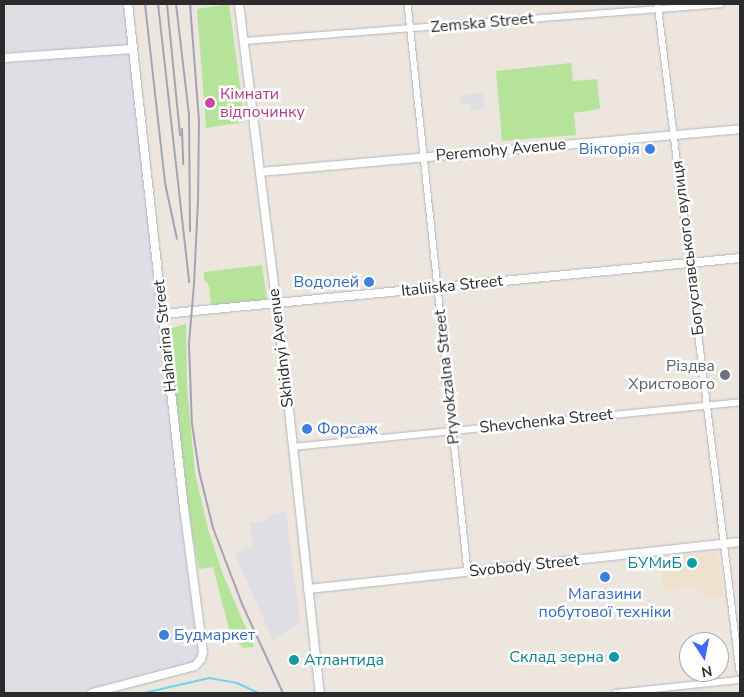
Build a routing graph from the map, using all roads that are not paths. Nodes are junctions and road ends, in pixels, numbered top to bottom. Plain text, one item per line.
1 (128, 4) edge
2 (239, 4) edge
3 (408, 4) edge
4 (721, 4) edge
5 (659, 6) edge
6 (410, 28) junction
7 (244, 42) junction
8 (133, 49) junction
9 (4, 58) edge
10 (740, 129) edge
11 (674, 135) junction
12 (424, 157) junction
13 (261, 172) junction
14 (740, 258) edge
15 (691, 262) junction
16 (437, 287) junction
17 (276, 303) junction
18 (163, 314) junction
19 (740, 402) edge
20 (707, 405) junction
21 (452, 431) junction
22 (293, 447) junction
23 (740, 542) edge
24 (725, 544) junction
25 (468, 572) junction
26 (308, 589) junction
27 (740, 670) edge
28 (740, 680) edge
29 (92, 693) edge
30 (320, 693) edge
31 (616, 693) edge

1 - 8 main road, Haharina Street
2 - 7 main road, Skhidnyi Avenue
3 - 6 street, Pryvokzalna Street
4 - 5 street, Zemska Street
5 - 6 street, Zemska Street
5 - 11 street, Богуславського вулиця
6 - 7 street, Zemska Street
6 - 12 street, Pryvokzalna Street
7 - 13 main road, Skhidnyi Avenue
8 - 9 main road
8 - 18 main road, Haharina Street
10 - 11 main road, Peremohy Avenue
11 - 12 main road, Peremohy Avenue
11 - 15 street, Богуславського вулиця
12 - 13 main road, Peremohy Avenue
12 - 16 street, Pryvokzalna Street
13 - 17 main road, Skhidnyi Avenue
14 - 15 main road, Italiiska Street
15 - 16 main road, Italiiska Street
15 - 20 street, Богуславського вулиця
16 - 17 main road, Italiiska Street
16 - 21 street, Pryvokzalna Street
17 - 18 main road, Italiiska Street
17 - 22 main road, Skhidnyi Avenue
18 - 29 main road, Haharina Street
19 - 20 street, Shevchenka Street
20 - 21 street, Shevchenka Street
20 - 24 street, Богуславського вулиця
21 - 22 street, Shevchenka Street
21 - 25 street, Pryvokzalna Street
22 - 26 main road, Skhidnyi Avenue
23 - 24 main road, Svobody Street
24 - 25 main road, Svobody Street
24 - 27 street, Богуславського вулиця
25 - 26 main road, Svobody Street
26 - 30 main road, Skhidnyi Avenue
28 - 31 street

